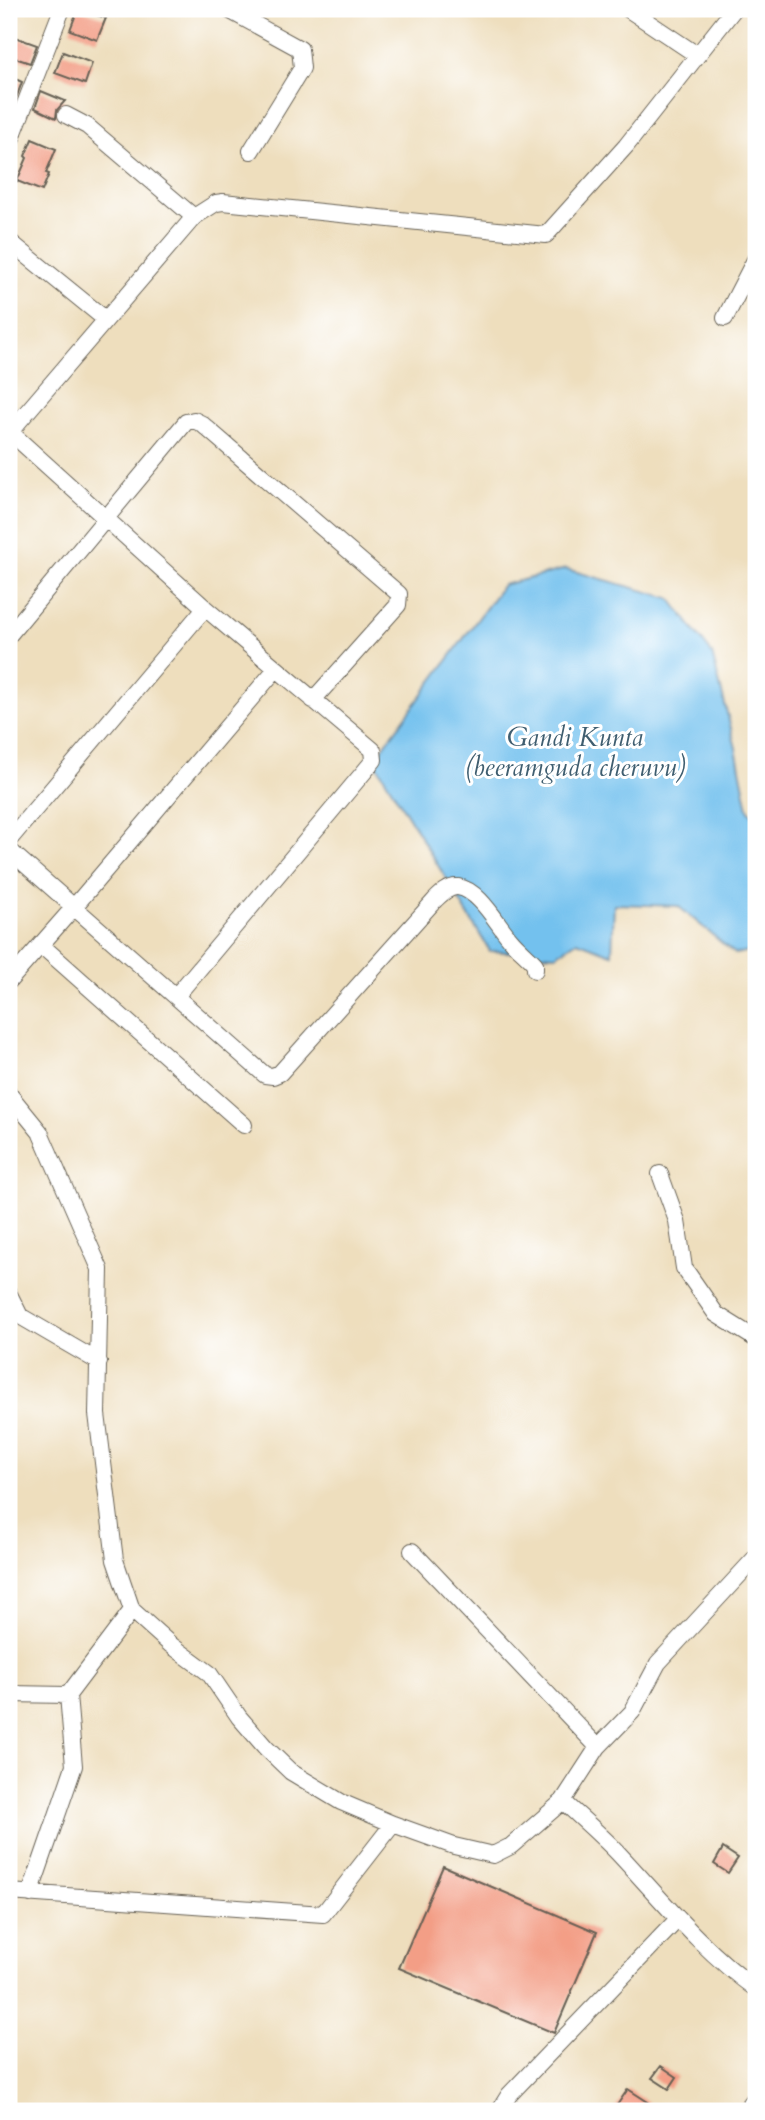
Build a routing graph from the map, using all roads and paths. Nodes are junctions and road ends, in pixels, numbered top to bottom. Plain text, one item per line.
1 (62, 9) edge
2 (227, 9) edge
3 (628, 9) edge
4 (734, 9) edge
5 (697, 55) junction
6 (66, 115) dead end
7 (11, 140) dead end
8 (251, 151) dead end
9 (194, 217) junction
10 (9, 241) edge
11 (756, 258) edge
12 (725, 318) dead end
13 (105, 319) junction
14 (9, 433) edge
15 (106, 518) junction
16 (205, 608) junction
17 (9, 635) edge
18 (276, 669) junction
19 (313, 700) junction
20 (9, 840) edge
21 (9, 850) edge
22 (74, 907) junction
23 (41, 945) junction
24 (536, 970) dead end
25 (9, 981) edge
26 (177, 995) junction
27 (9, 1094) edge
28 (244, 1125) dead end
29 (660, 1174) dead end
30 (9, 1294) edge
31 (756, 1339) edge
32 (99, 1362) junction
33 (412, 1551) dead end
34 (756, 1557) edge
35 (132, 1610) junction
36 (9, 1694) edge
37 (68, 1695) junction
38 (598, 1747) junction
39 (563, 1801) junction
40 (393, 1825) junction
41 (9, 1892) edge
42 (30, 1894) junction
43 (677, 1920) junction
44 (756, 1989) edge
45 (756, 2097) edge
46 (499, 2111) edge
47 (745, 2111) edge

1 - 7 street
2 - 8 street
3 - 5 street
4 - 5 street
5 - 9 street
6 - 9 street
9 - 13 street
10 - 13 street
11 - 12 street
13 - 14 street
14 - 15 street
15 - 16 street
15 - 17 street
15 - 19 street
16 - 18 street
16 - 20 street
18 - 19 street
18 - 22 street
19 - 26 street
21 - 22 street
22 - 23 street
22 - 26 street
23 - 25 street
23 - 28 street
24 - 26 street
27 - 32 street
29 - 31 street
30 - 32 street
32 - 35 street
33 - 38 street
34 - 38 street
35 - 37 street
35 - 40 street
36 - 37 street
37 - 42 street
38 - 39 street
39 - 40 street
39 - 43 street
40 - 42 street
41 - 42 street
43 - 44 street
43 - 46 street
45 - 47 street

